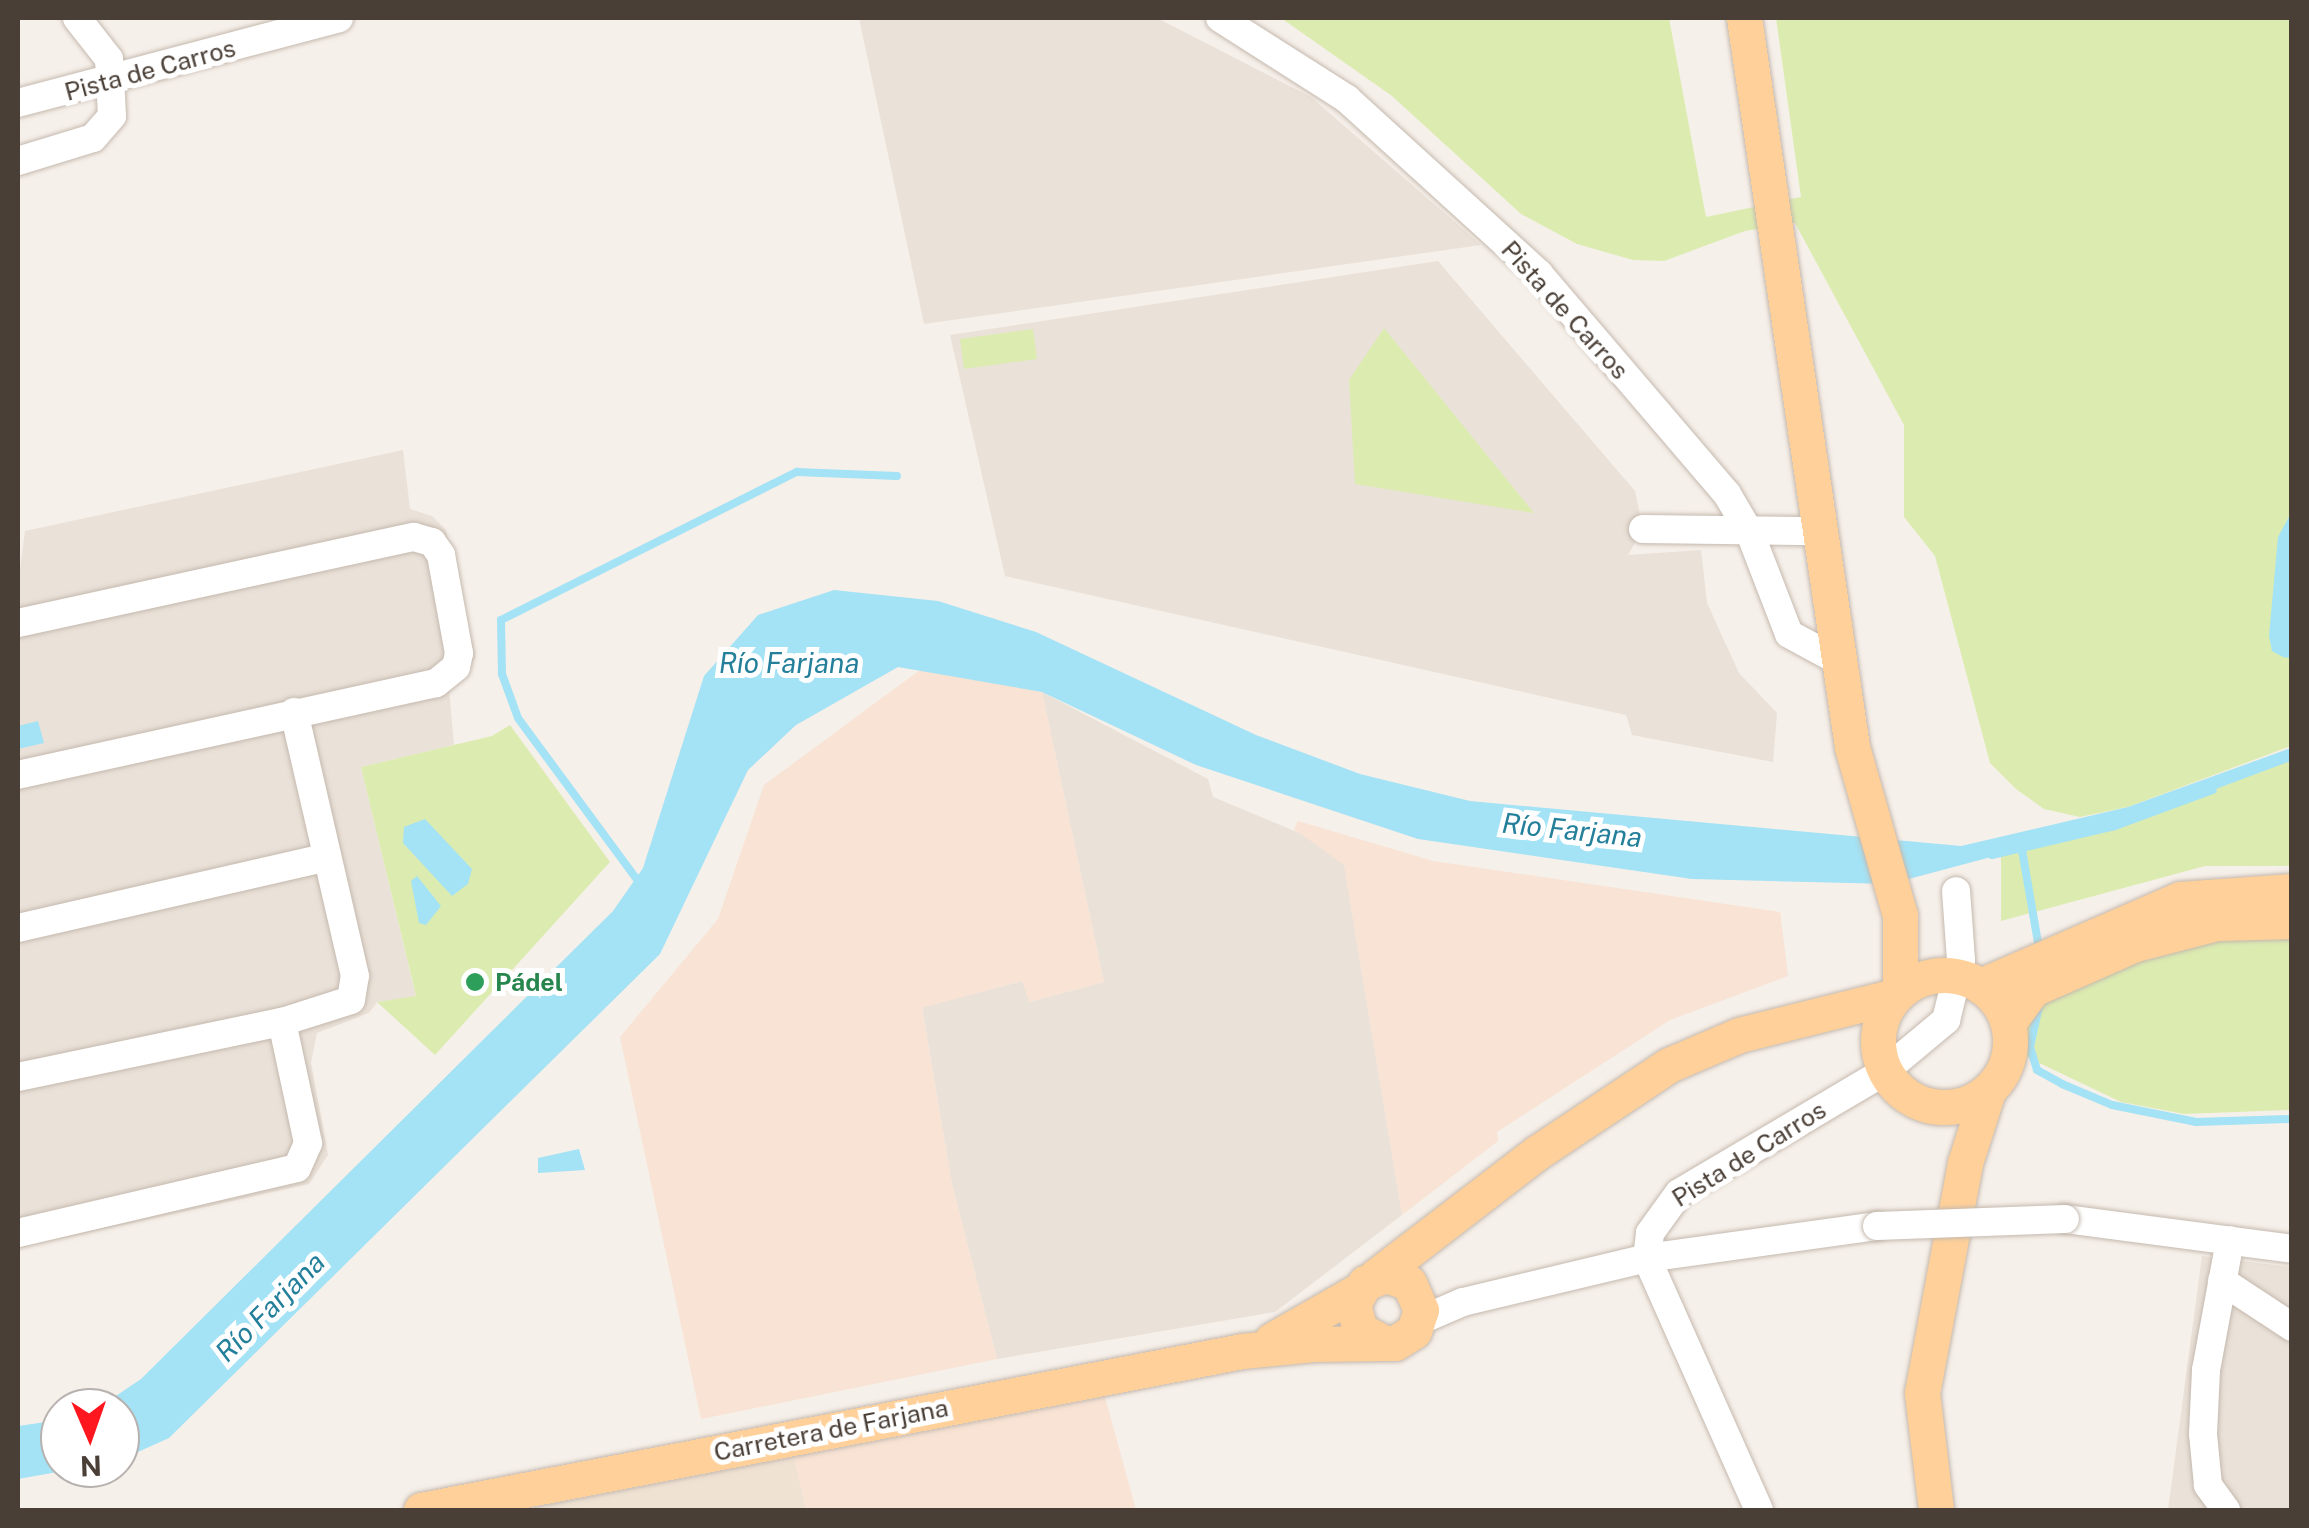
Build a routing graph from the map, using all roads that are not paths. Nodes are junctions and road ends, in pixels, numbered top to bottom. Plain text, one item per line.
1 (77, 18) edge
2 (340, 18) edge
3 (1220, 18) edge
4 (1744, 18) edge
5 (114, 82) junction
6 (18, 103) edge
7 (18, 162) edge
8 (1643, 528) dead end
9 (1819, 531) junction
10 (1750, 533) junction
11 (18, 623) edge
12 (1837, 660) junction
13 (294, 712) junction
14 (18, 775) edge
15 (327, 857) junction
16 (1956, 891) dead end
17 (2292, 891) edge
18 (1900, 915) junction
19 (2292, 921) edge
20 (18, 928) edge
21 (2132, 931) junction
22 (2039, 972) junction
23 (1963, 979) junction
24 (1897, 994) junction
25 (1823, 1010) junction
26 (282, 1022) junction
27 (2008, 1023) junction
28 (1881, 1056) junction
29 (18, 1077) edge
30 (1988, 1090) junction
31 (1932, 1106) junction
32 (1965, 1164) junction
33 (1458, 1213) junction
34 (18, 1233) edge
35 (2230, 1240) junction
36 (2292, 1249) edge
37 (1647, 1258) junction
38 (2222, 1281) junction
39 (1366, 1284) junction
40 (1418, 1304) junction
41 (2292, 1327) edge
42 (1384, 1344) junction
43 (1242, 1351) junction
44 (2208, 1485) junction
45 (421, 1510) edge
46 (1759, 1510) edge
47 (1936, 1510) edge
48 (2192, 1510) edge
49 (2226, 1510) edge

1 - 5 street
2 - 5 street, Pista de Carros
3 - 10 street, Pista de Carros
4 - 9 main road
5 - 6 street, Pista de Carros
5 - 7 street
8 - 10 street
9 - 10 street
9 - 12 main road
10 - 12 street, Pista de Carros
11 - 13 street
12 - 18 main road
13 - 14 street
13 - 15 street
15 - 20 street
15 - 26 street
16 - 23 street, Pista de Carros
17 - 21 main road
18 - 23 main road
18 - 24 main road
19 - 21 main road
21 - 22 main road
22 - 23 main road
22 - 27 main road
23 - 24 main road, Carretera de Farjana
23 - 27 main road
23 - 28 street, Pista de Carros
24 - 25 main road, Carretera de Farjana
24 - 28 main road
25 - 28 main road
25 - 33 main road, Carretera de Farjana
26 - 29 street
26 - 34 street
27 - 30 main road
28 - 31 main road
28 - 37 street, Pista de Carros
30 - 31 main road
30 - 32 main road
31 - 32 main road
32 - 47 main road
33 - 39 main road, Carretera de Farjana
33 - 40 main road, Carretera de Farjana
35 - 36 street
35 - 37 street, bridge
35 - 38 street
37 - 40 street
37 - 46 street
38 - 41 street
38 - 44 street
39 - 40 main road
39 - 42 main road
39 - 43 main road, Carretera de Farjana
40 - 42 main road
42 - 43 main road, Carretera de Farjana
43 - 45 main road, Carretera de Farjana
44 - 48 street
44 - 49 street

